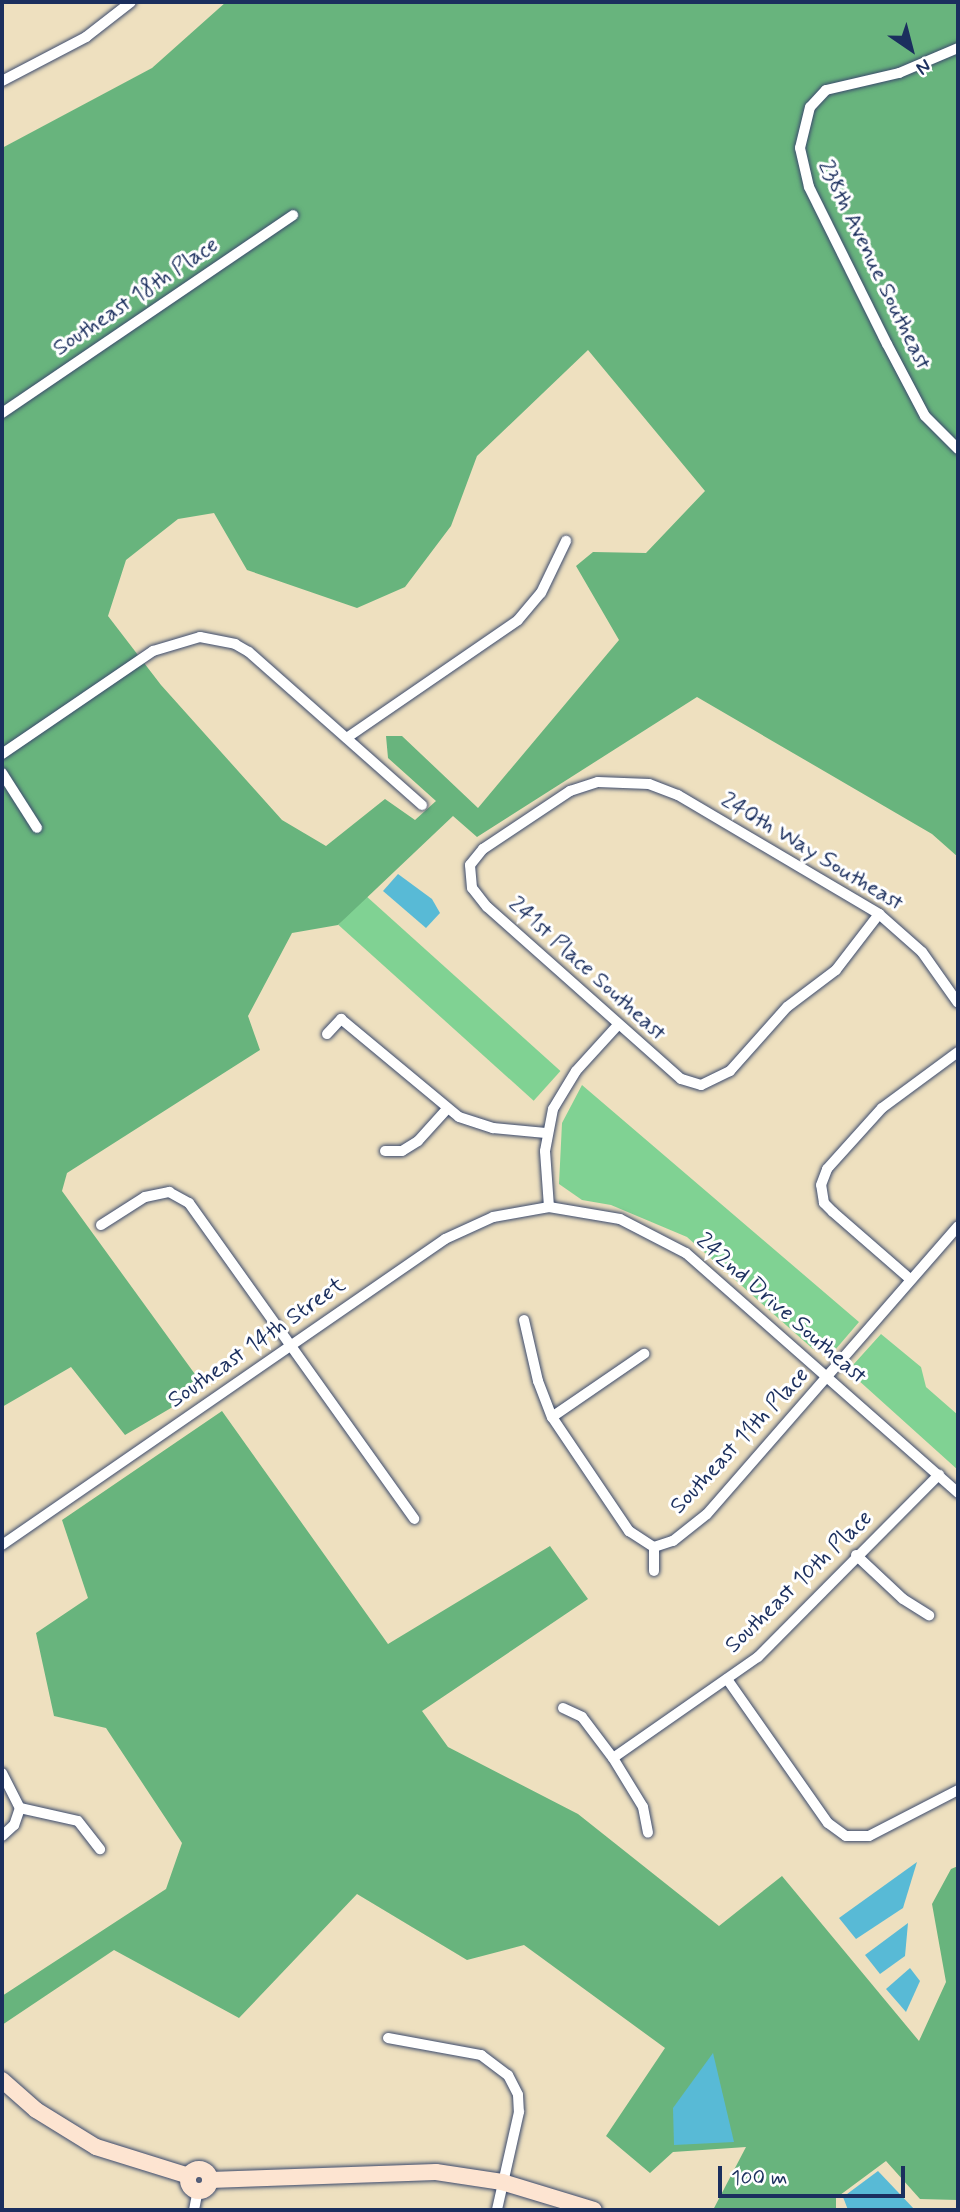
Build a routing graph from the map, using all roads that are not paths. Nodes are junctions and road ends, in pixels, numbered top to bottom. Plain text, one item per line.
1 (131, 2) edge
2 (958, 48) edge
3 (2, 81) edge
4 (293, 215) dead end
5 (2, 413) edge
6 (958, 449) edge
7 (566, 541) dead end
8 (348, 737) junction
9 (2, 754) edge
10 (2, 773) edge
11 (422, 805) dead end
12 (37, 828) dead end
13 (475, 855) joint
14 (879, 914) junction
15 (958, 1003) edge
16 (618, 1026) junction
17 (327, 1034) dead end
18 (958, 1052) edge
19 (446, 1110) junction
20 (546, 1133) junction
21 (386, 1151) dead end
22 (549, 1208) junction
23 (101, 1225) dead end
24 (958, 1226) edge
25 (910, 1279) junction
26 (524, 1320) dead end
27 (291, 1345) junction
28 (644, 1354) dead end
29 (827, 1377) junction
30 (552, 1417) junction
31 (939, 1475) junction
32 (958, 1493) edge
33 (414, 1519) dead end
34 (2, 1545) edge
35 (654, 1547) junction
36 (856, 1555) junction
37 (654, 1571) dead end
38 (929, 1615) dead end
39 (727, 1679) junction
40 (563, 1708) dead end
41 (613, 1758) junction
42 (2, 1773) edge
43 (958, 1790) edge
44 (20, 1808) junction
45 (648, 1833) dead end
46 (2, 1836) edge
47 (100, 1849) dead end
48 (388, 2038) dead end
49 (2, 2080) edge
50 (502, 2182) junction
51 (204, 2185) junction
52 (194, 2210) edge
53 (497, 2210) edge
54 (594, 2210) edge

1 - 3 street
2 - 6 street, 238th Avenue Southeast
4 - 5 street, Southeast 18th Place
7 - 8 street
8 - 9 street
8 - 11 street
10 - 12 street
13 - 14 street, 240th Way Southeast
13 - 16 street, 241st Place Southeast
14 - 15 street, 240th Way Southeast
14 - 16 street, 241st Place Southeast
16 - 20 street
17 - 19 street
18 - 25 street
19 - 20 street
19 - 21 street
20 - 22 street
22 - 27 street, Southeast 14th Street
22 - 29 street, 242nd Drive Southeast
23 - 27 street
24 - 25 street, Southeast 11th Place
25 - 29 street, Southeast 11th Place
26 - 30 street
27 - 33 street
27 - 34 street, Southeast 14th Street
28 - 30 street
29 - 31 street, 242nd Drive Southeast
29 - 35 street, Southeast 11th Place
30 - 35 street
31 - 32 street, 242nd Drive Southeast
31 - 36 street, Southeast 10th Place
35 - 37 street
36 - 38 street
36 - 39 street, Southeast 10th Place
39 - 41 street, Southeast 10th Place
39 - 43 street
40 - 41 street
41 - 45 street
42 - 44 street
44 - 46 street
44 - 47 street
48 - 50 street
49 - 51 street
50 - 51 street
50 - 53 street
50 - 54 street
51 - 52 street

